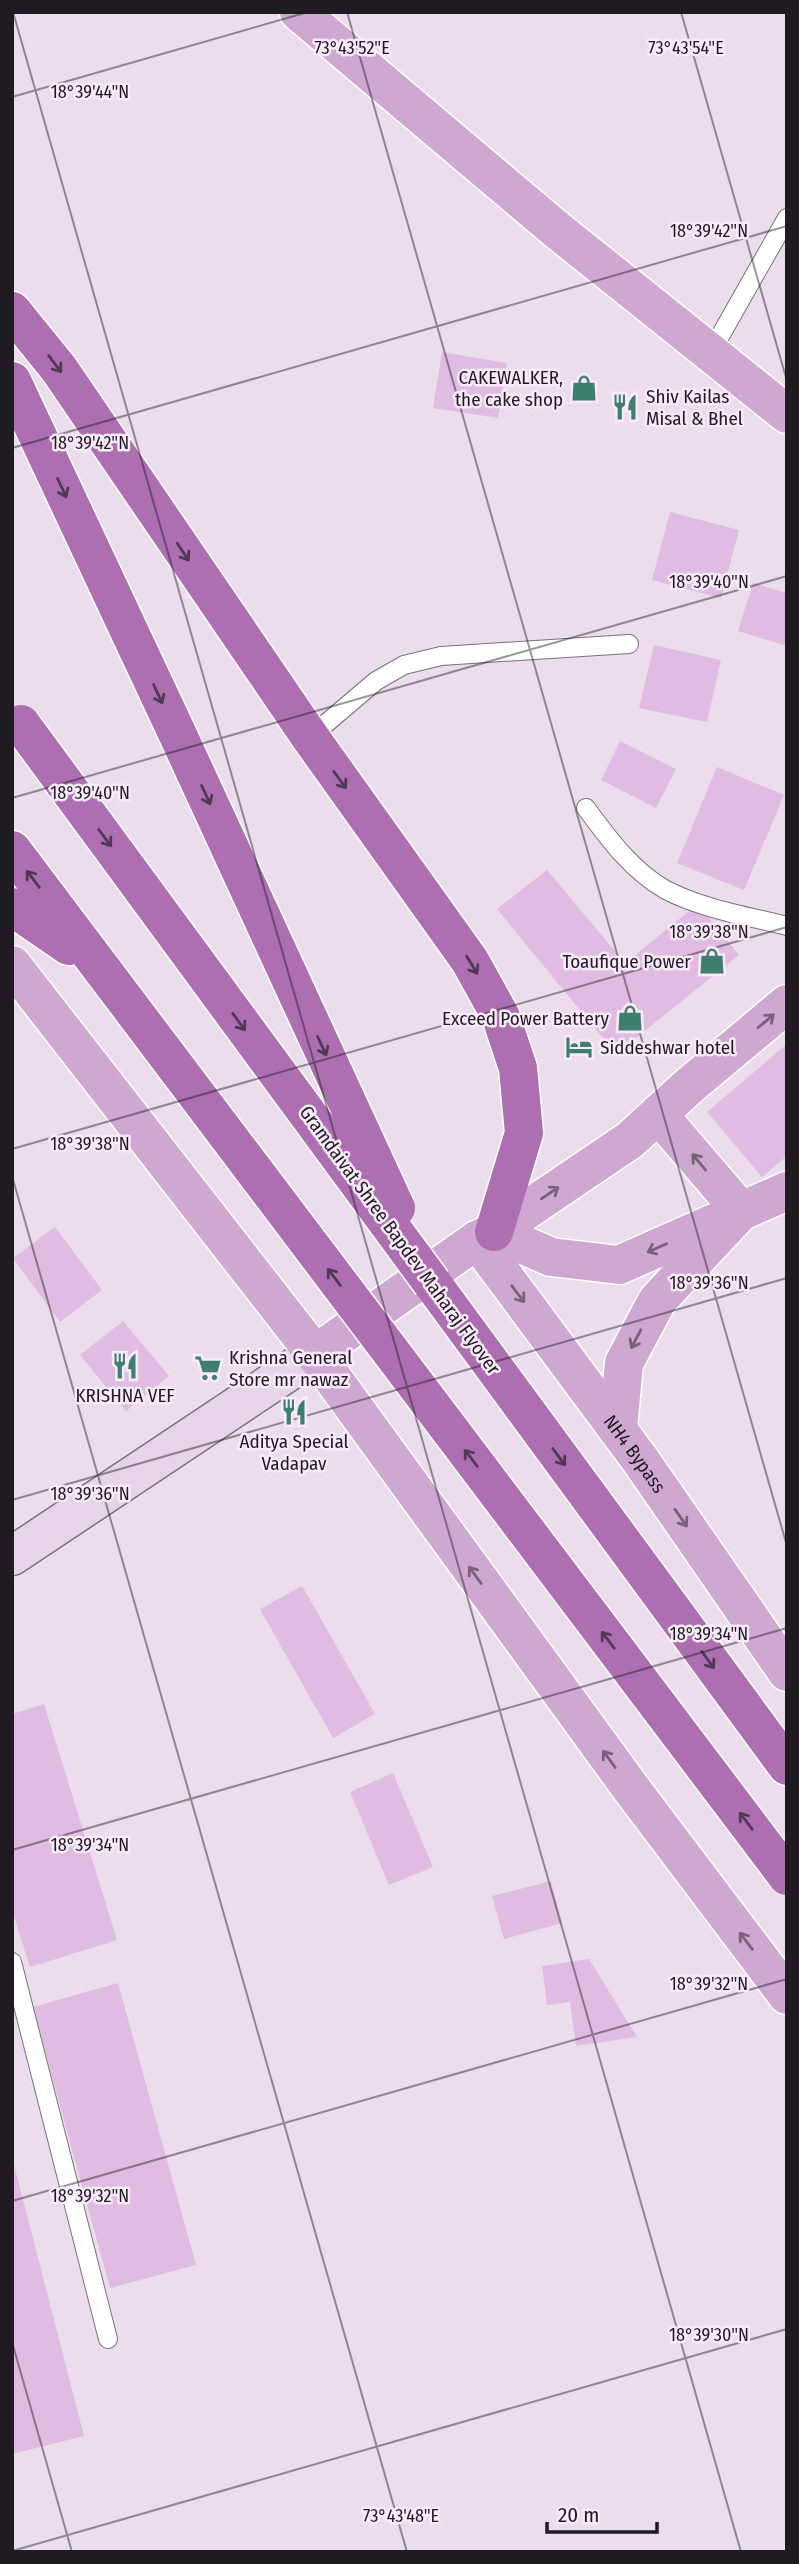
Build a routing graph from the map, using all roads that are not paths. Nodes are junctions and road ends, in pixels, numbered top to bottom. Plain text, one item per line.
1 (299, 12) edge
2 (787, 219) edge
3 (12, 311) edge
4 (711, 352) junction
5 (12, 382) edge
6 (787, 414) edge
7 (629, 645) dead end
8 (17, 718) edge
9 (310, 737) junction
10 (586, 808) dead end
11 (12, 850) edge
12 (12, 907) edge
13 (787, 926) edge
14 (12, 965) edge
15 (104, 972) junction
16 (26, 991) edge
17 (787, 1004) edge
18 (658, 1114) junction
19 (787, 1191) edge
20 (741, 1211) junction
21 (485, 1236) junction
22 (432, 1283) junction
23 (315, 1354) junction
24 (618, 1428) junction
25 (12, 1556) edge
26 (787, 1672) edge
27 (787, 1766) edge
28 (787, 1875) edge
29 (12, 1962) edge
30 (787, 1995) edge
31 (108, 2339) dead end

1 - 4 main road
2 - 4 lane
3 -> 9 highway
4 - 6 main road
5 -> 22 highway, bridge
7 - 9 lane
8 -> 22 highway, Gramdaivat Shree Bapdev Maharaj Flyover, bridge
9 -> 21 highway
10 - 13 lane
15 -> 11 highway
12 - 15 highway
14 - 16 main road
28 -> 15 highway, bridge
16 - 23 main road
18 -> 17 main road
20 -> 18 main road
21 -> 18 main road
19 - 20 main road
20 -> 21 main road
20 -> 24 main road
21 - 23 main road
21 -> 24 main road, NH4 Bypass
22 -> 27 highway, Gramdaivat Shree Bapdev Maharaj Flyover
23 - 25 main road
30 -> 23 main road
24 -> 26 main road, NH4 Bypass
29 - 31 lane

